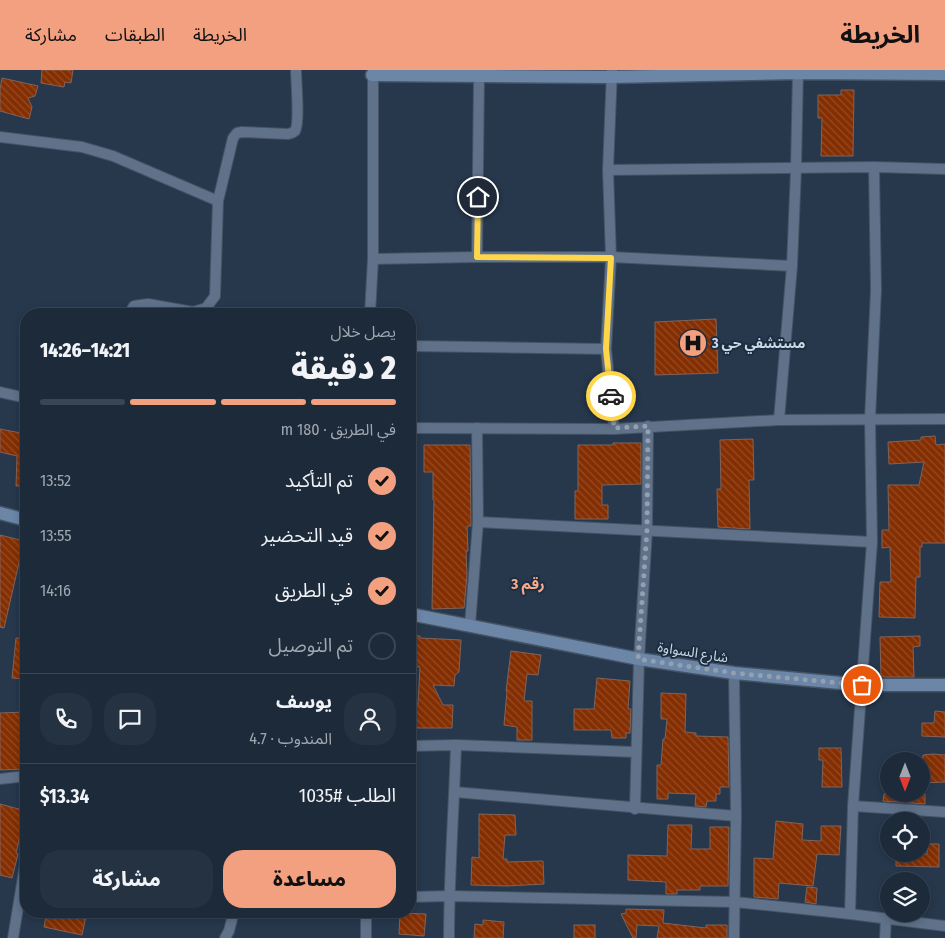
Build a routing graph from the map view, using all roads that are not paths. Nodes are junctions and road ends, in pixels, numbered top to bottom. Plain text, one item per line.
1 (296, 70) edge
2 (372, 72) edge
3 (798, 72) edge
4 (881, 72) edge
5 (611, 74) edge
6 (945, 74) edge
7 (479, 77) junction
8 (0, 138) edge
9 (874, 167) junction
10 (796, 169) junction
11 (945, 169) edge
12 (608, 170) junction
13 (218, 201) junction
14 (477, 257) junction
15 (611, 258) junction
16 (373, 259) junction
17 (792, 266) junction
18 (133, 308) edge
19 (170, 308) edge
20 (206, 308) edge
21 (370, 308) edge
22 (416, 346) edge
23 (606, 349) junction
24 (0, 392) edge
25 (20, 397) edge
26 (870, 419) junction
27 (945, 419) edge
28 (779, 420) junction
29 (648, 426) junction
30 (416, 428) edge
31 (477, 428) junction
32 (614, 428) junction
33 (0, 513) edge
34 (20, 518) edge
35 (478, 522) junction
36 (647, 530) junction
37 (872, 542) junction
38 (416, 615) edge
39 (470, 626) junction
40 (638, 659) junction
41 (734, 673) junction
42 (862, 685) junction
43 (945, 685) edge
44 (456, 745) junction
45 (416, 746) edge
46 (635, 752) junction
47 (20, 777) edge
48 (0, 779) edge
49 (455, 792) junction
50 (853, 806) junction
51 (634, 809) junction
52 (945, 812) edge
53 (736, 816) junction
54 (20, 893) edge
55 (449, 896) junction
56 (416, 897) edge
57 (735, 902) junction
58 (850, 914) junction
59 (880, 917) edge
60 (232, 918) edge
61 (366, 918) edge
62 (886, 922) edge
63 (916, 922) edge
64 (945, 926) edge
65 (12, 938) edge
66 (225, 938) edge
67 (366, 938) edge
68 (449, 938) edge
69 (734, 938) edge
70 (885, 938) edge

1 - 13 street
2 - 7 street
2 - 16 street
3 - 4 street
3 - 5 street
3 - 10 street
4 - 6 street
5 - 7 street
5 - 12 street
7 - 14 street
8 - 13 street
9 - 10 street
9 - 11 street
9 - 26 street
10 - 12 street
10 - 17 street
12 - 15 street
13 - 20 street
14 - 15 street
14 - 16 street
15 - 17 street
15 - 23 street
16 - 21 street
17 - 28 street
18 - 19 street
22 - 23 street
23 - 32 street
24 - 25 street
26 - 27 street
26 - 28 street
26 - 37 street
28 - 29 street
29 - 32 street
29 - 36 street
30 - 31 street
31 - 32 street
31 - 35 street
33 - 34 street
35 - 36 street
35 - 39 street
36 - 37 street
36 - 40 street
37 - 42 street
38 - 39 street, شارع السواوة
39 - 40 street, شارع السواوة
40 - 41 street, شارع السواوة
40 - 46 street
41 - 42 street, شارع السواوة
41 - 53 street
42 - 43 street, شارع السواوة
42 - 50 street
44 - 45 street
44 - 46 street
44 - 49 street
46 - 51 street
47 - 48 street
49 - 51 street
49 - 55 street
50 - 52 street
50 - 58 street
51 - 53 street
53 - 57 street
54 - 65 street
55 - 56 street
55 - 57 street
55 - 68 street
57 - 58 street
57 - 69 street
58 - 59 street
60 - 66 street
61 - 67 street
62 - 70 street
63 - 64 street

